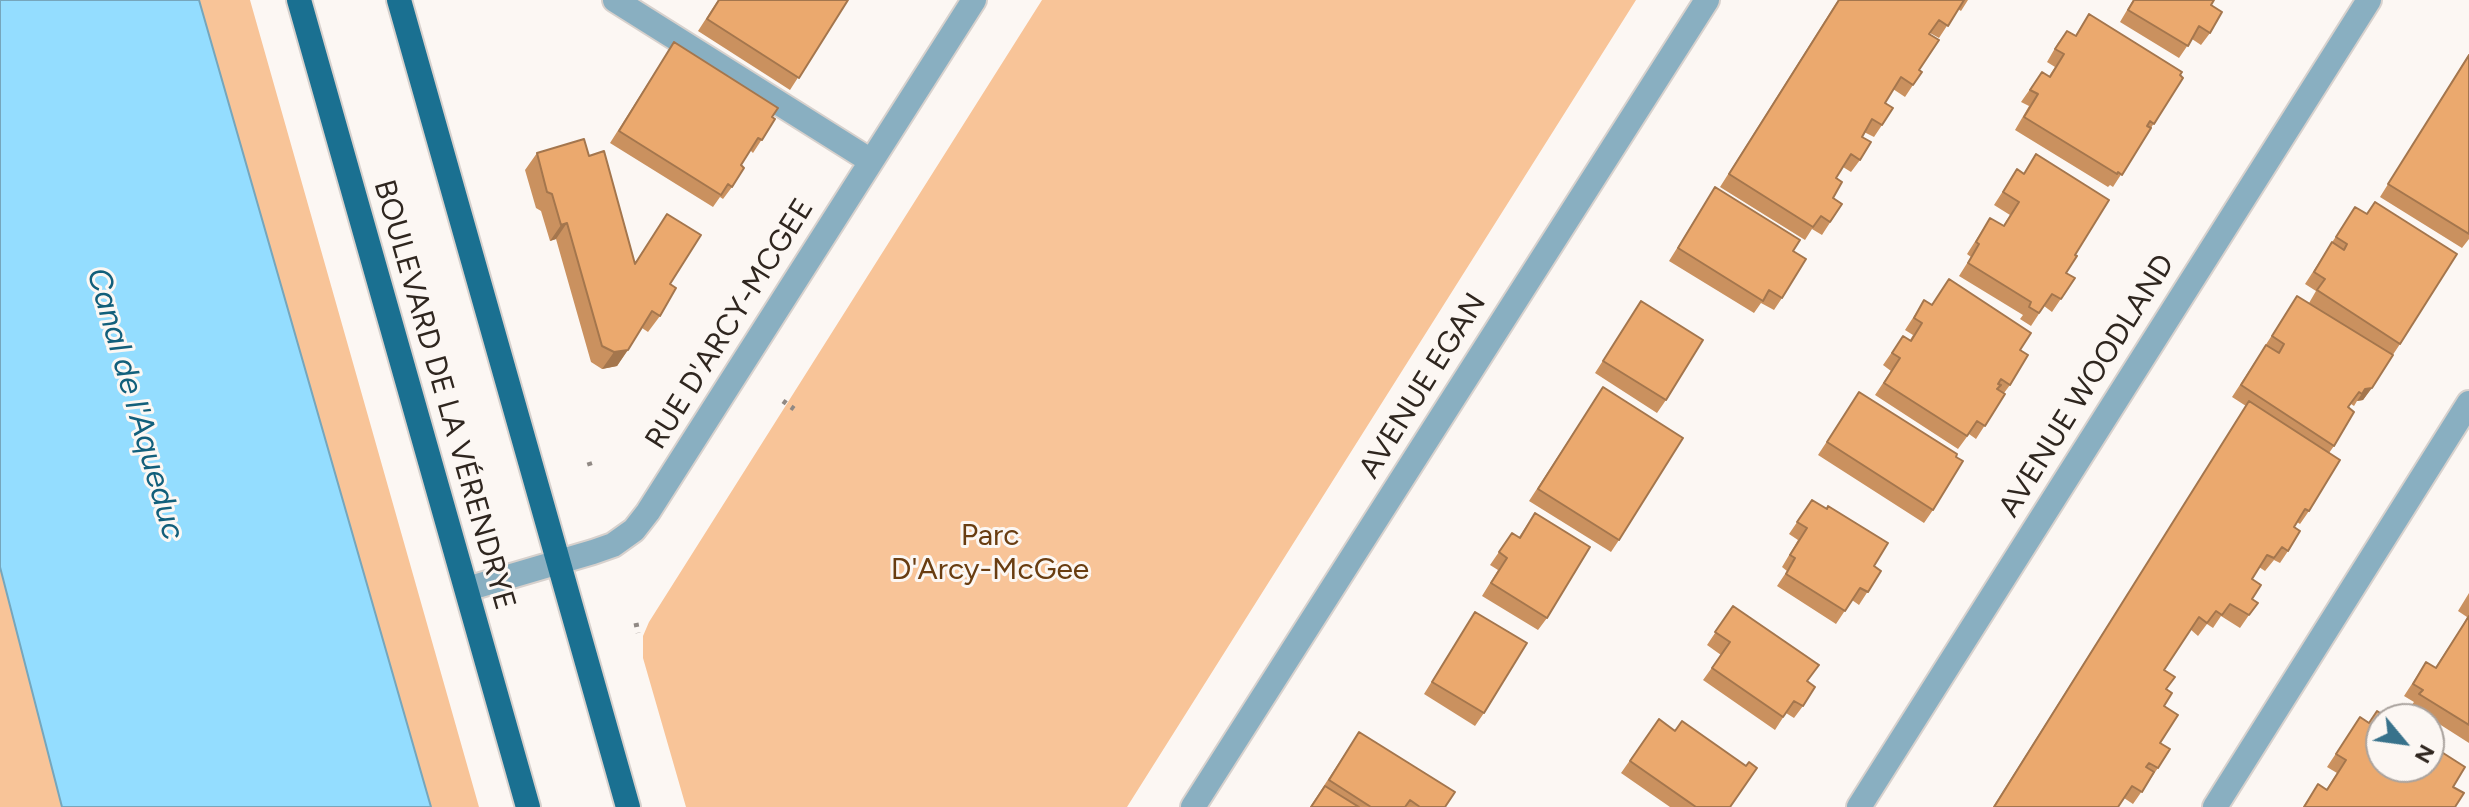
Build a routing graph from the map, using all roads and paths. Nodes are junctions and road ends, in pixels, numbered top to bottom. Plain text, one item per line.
1 (299, 0) edge
2 (399, 0) edge
3 (615, 0) edge
4 (974, 0) edge
5 (1707, 0) edge
6 (2369, 0) edge
7 (871, 161) junction
8 (783, 401) dead end
9 (2469, 403) edge
10 (794, 409) dead end
11 (589, 462) dead end
12 (592, 471) dead end
13 (560, 563) junction
14 (467, 589) junction
15 (636, 623) dead end
16 (638, 633) dead end
17 (528, 807) edge
18 (628, 807) edge
19 (1193, 807) edge
20 (1859, 807) edge
21 (2215, 807) edge

1 - 14 main road, BOULEVARD DE LA VÉRENDRYE
2 - 13 main road
3 - 7 street
4 - 7 street, RUE D'ARCY-MCGEE
5 - 19 street, AVENUE EGAN
6 - 20 street, AVENUE WOODLAND
7 - 13 street, RUE D'ARCY-MCGEE
8 - 10 path
9 - 21 street
11 - 12 path
13 - 14 street, RUE D'ARCY-MCGEE
13 - 18 main road
14 - 17 main road, BOULEVARD DE LA VÉRENDRYE
15 - 16 path

